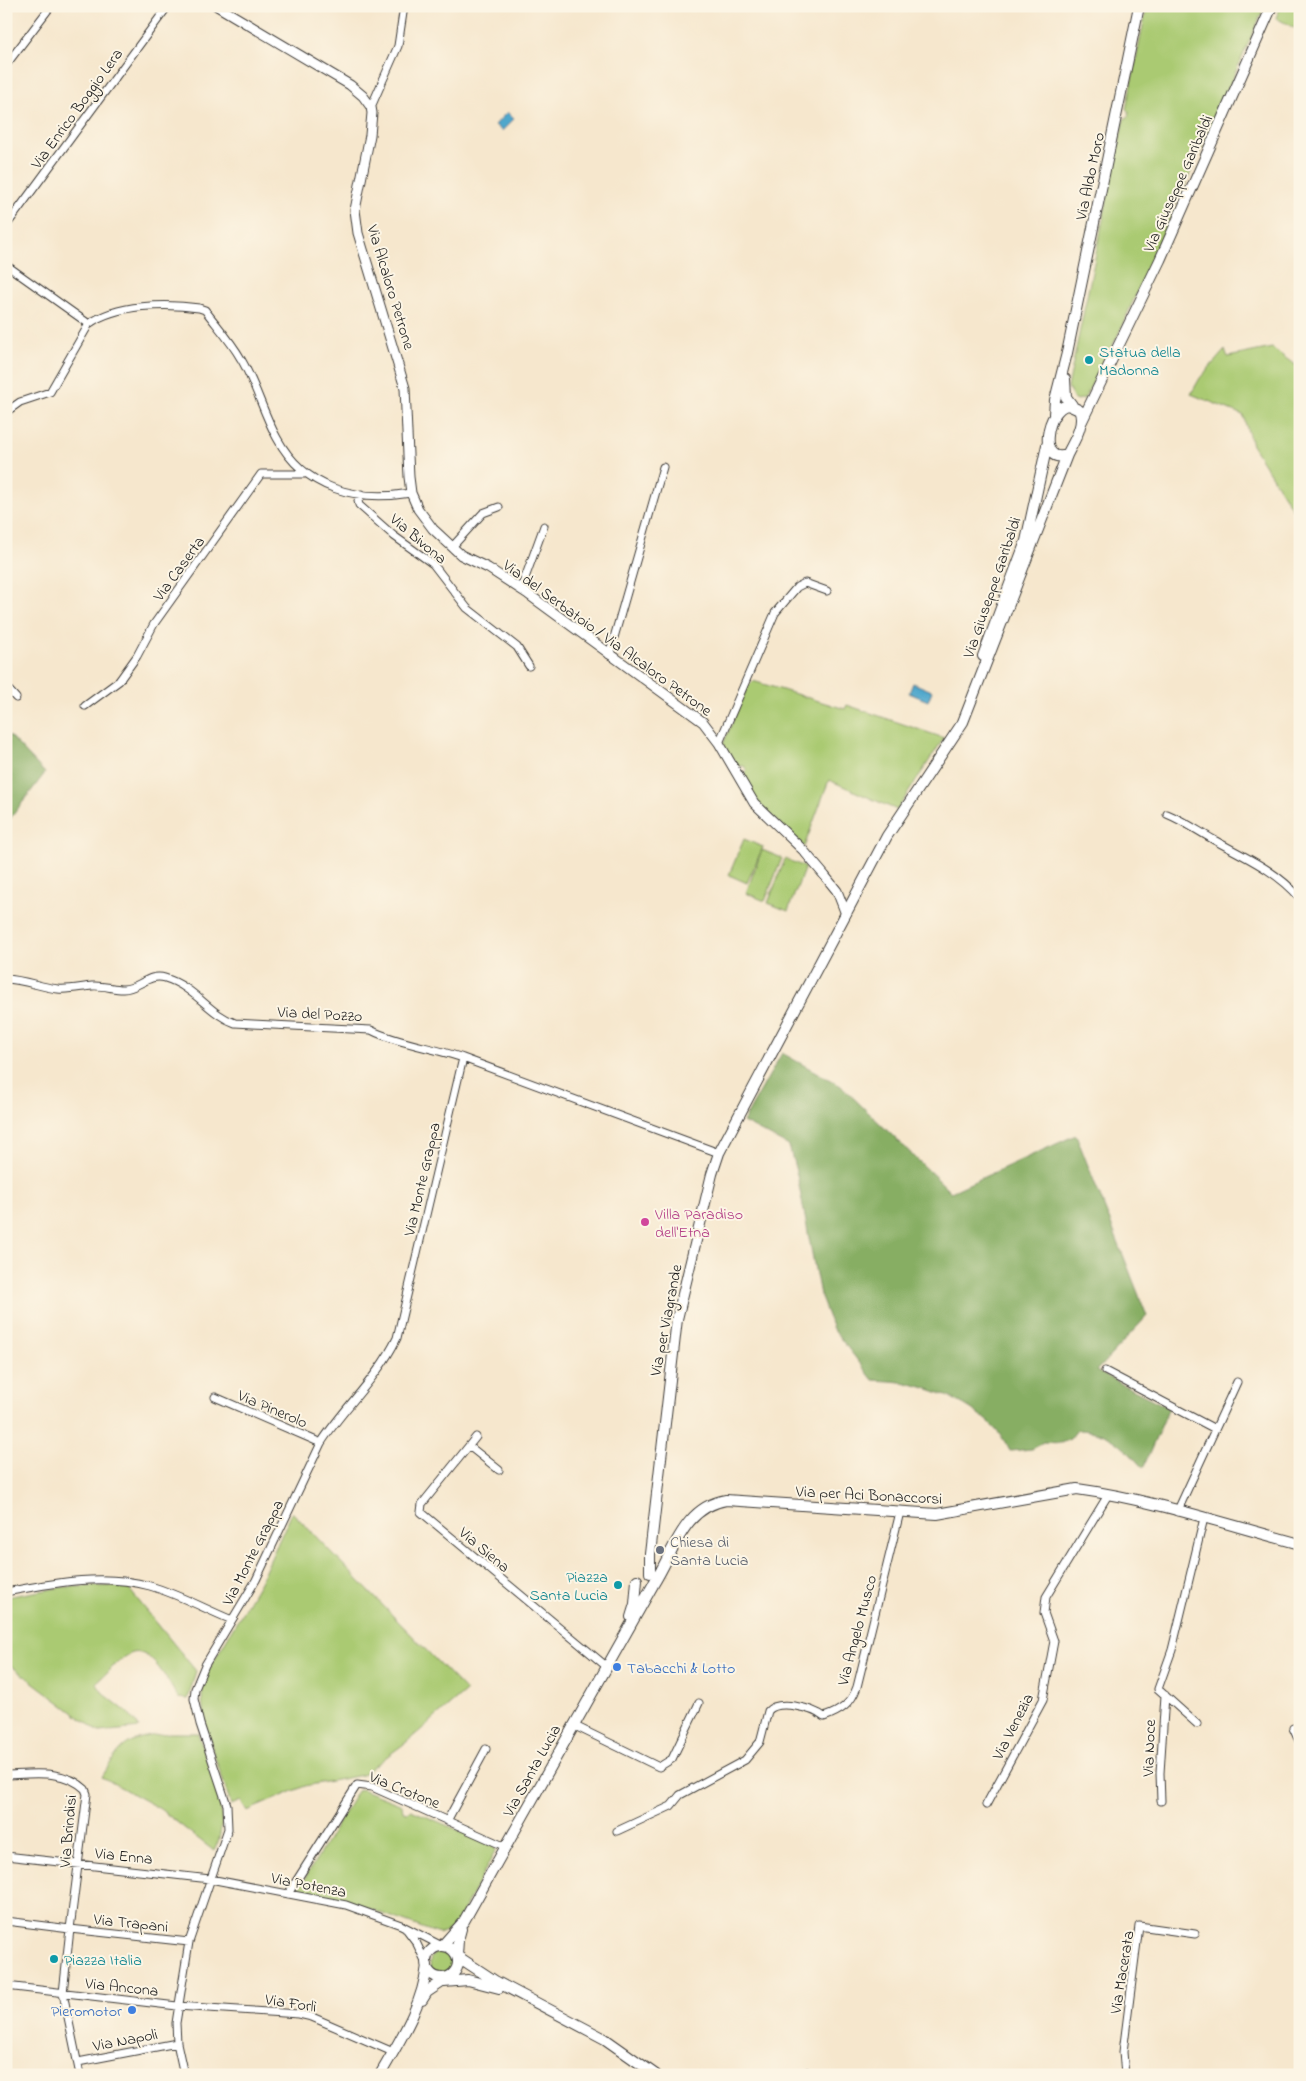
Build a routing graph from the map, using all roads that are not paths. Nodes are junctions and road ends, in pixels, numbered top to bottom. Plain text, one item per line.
1 (51, 6) edge
2 (168, 6) edge
3 (217, 6) edge
4 (404, 6) edge
5 (1139, 6) edge
6 (1272, 6) edge
7 (6, 65) edge
8 (371, 107) junction
9 (6, 226) edge
10 (6, 265) edge
11 (89, 324) junction
12 (1067, 353) junction
13 (1106, 370) junction
14 (1073, 406) junction
15 (6, 412) edge
16 (1054, 414) junction
17 (1081, 424) junction
18 (1047, 445) junction
19 (1067, 455) junction
20 (663, 467) dead end
21 (304, 474) junction
22 (411, 493) junction
23 (361, 494) junction
24 (499, 508) dead end
25 (544, 526) dead end
26 (452, 547) junction
27 (521, 589) junction
28 (826, 590) dead end
29 (609, 655) junction
30 (529, 666) dead end
31 (6, 687) edge
32 (16, 698) dead end
33 (85, 706) dead end
34 (955, 736) junction
35 (719, 743) junction
36 (1167, 814) dead end
37 (1300, 898) edge
38 (846, 914) junction
39 (6, 978) edge
40 (775, 1049) joint
41 (464, 1058) junction
42 (719, 1154) junction
43 (1105, 1370) dead end
44 (1237, 1382) dead end
45 (215, 1398) dead end
46 (1215, 1429) junction
47 (476, 1437) dead end
48 (320, 1443) junction
49 (469, 1446) junction
50 (499, 1470) dead end
51 (1108, 1495) junction
52 (900, 1512) junction
53 (1177, 1512) junction
54 (1204, 1518) junction
55 (1300, 1544) edge
56 (648, 1578) junction
57 (6, 1592) edge
58 (232, 1620) junction
59 (625, 1634) junction
60 (606, 1666) junction
61 (1165, 1695) junction
62 (699, 1703) dead end
63 (1196, 1724) dead end
64 (573, 1725) junction
65 (1294, 1728) dead end
66 (1300, 1744) edge
67 (486, 1749) dead end
68 (6, 1775) edge
69 (1161, 1801) dead end
70 (986, 1806) dead end
71 (447, 1821) junction
72 (617, 1831) dead end
73 (506, 1847) junction
74 (6, 1856) edge
75 (78, 1864) junction
76 (210, 1879) junction
77 (288, 1894) junction
78 (6, 1921) edge
79 (464, 1921) junction
80 (401, 1925) junction
81 (70, 1930) junction
82 (1195, 1934) dead end
83 (189, 1942) junction
84 (442, 1946) junction
85 (457, 1956) junction
86 (427, 1965) junction
87 (442, 1980) junction
88 (6, 1986) edge
89 (516, 1992) junction
90 (63, 1993) junction
91 (178, 2006) junction
92 (417, 2007) junction
93 (177, 2043) junction
94 (393, 2052) junction
95 (78, 2062) junction
96 (80, 2075) edge
97 (184, 2075) edge
98 (380, 2075) edge
99 (656, 2075) edge
100 (1125, 2075) edge

1 - 7 street
2 - 9 street, Via Enrico Boggio Lera
3 - 8 street
4 - 8 street, Via Alcaloro Petrone
5 - 12 main road, Via Aldo Moro
6 - 13 main road, Via Giuseppe Garibaldi
8 - 22 street, Via Alcaloro Petrone
10 - 11 street
11 - 15 street
11 - 21 street
12 - 14 main road
12 - 16 main road, Via Giuseppe Garibaldi
13 - 14 main road
13 - 17 main road, Via Giuseppe Garibaldi
14 - 16 main road
14 - 17 main road
16 - 18 main road, Via Giuseppe Garibaldi
17 - 19 main road, Via Giuseppe Garibaldi
18 - 19 main road
18 - 34 main road, Via Giuseppe Garibaldi
19 - 34 main road, Via Giuseppe Garibaldi
20 - 29 street
21 - 23 street
21 - 33 street, Via Caserta
22 - 23 street
22 - 26 street, Via del Serbatoio / Via Alcaloro Petrone
23 - 30 street, Via Bivona
24 - 26 street
25 - 27 street
26 - 27 street, Via del Serbatoio / Via Alcaloro Petrone
27 - 29 street, Via del Serbatoio / Via Alcaloro Petrone
28 - 35 street
29 - 35 street, Via del Serbatoio / Via Alcaloro Petrone
31 - 32 street
34 - 38 main road, Via Giuseppe Garibaldi
35 - 38 street, Via del Serbatoio / Via Alcaloro Petrone
36 - 37 street
38 - 40 main road, Via Giuseppe Garibaldi
39 - 41 street, Via del Pozzo
40 - 42 main road, Via per Viagrande
41 - 42 street, Via del Pozzo
41 - 48 street, Via Monte Grappa
42 - 56 main road, Via per Viagrande
43 - 46 street
44 - 46 street
45 - 48 street, Via Pinerolo
46 - 53 street
47 - 49 street, Via Siena
48 - 58 street, Via Monte Grappa
49 - 50 street
49 - 60 street, Via Siena
51 - 52 main road, Via per Aci Bonaccorsi
51 - 53 main road, Via per Aci Bonaccorsi
51 - 70 street, Via Venezia
52 - 56 main road, Via per Aci Bonaccorsi
52 - 72 street, Via Angelo Musco
53 - 54 main road, Via per Aci Bonaccorsi
54 - 55 main road, Via per Aci Bonaccorsi
54 - 61 street, Via Noce
56 - 59 main road
56 - 59 main road, Via per Viagrande
57 - 58 street
58 - 76 street, Via Monte Grappa
59 - 60 main road, Via Santa Lucia
60 - 64 main road, Via Santa Lucia
61 - 63 street
61 - 69 street, Via Noce
62 - 64 street
64 - 73 main road, Via Santa Lucia
65 - 66 street
67 - 71 street
68 - 75 street, Via Brindisi
71 - 73 street, Via Crotone
71 - 77 street, Via Crotone
73 - 79 main road, Via Santa Lucia
74 - 75 street, Via Enna
75 - 76 street, Via Enna
75 - 81 street, Via Brindisi
76 - 77 street, Via Potenza
76 - 83 street, Via Monte Grappa
77 - 80 street, Via Potenza
78 - 81 street, Via Trapani
79 - 84 main road
79 - 85 main road
80 - 84 street, Via Potenza
80 - 86 street
81 - 83 street, Via Trapani
81 - 90 street, Via Brindisi
82 - 100 street, Via Macerata
83 - 91 street, Via Monte Grappa
84 - 85 main road
84 - 86 main road
85 - 87 main road
85 - 89 main road
86 - 87 main road
86 - 92 main road
87 - 89 main road
87 - 92 main road
88 - 90 street, Via Ancona
89 - 99 main road
90 - 91 street, Via Ancona
90 - 95 street
91 - 93 street, Via Monte Grappa
91 - 94 street, Via Forlì
92 - 94 main road
93 - 95 street, Via Napoli
93 - 97 street, Via Monte Grappa
94 - 98 main road
95 - 96 street

